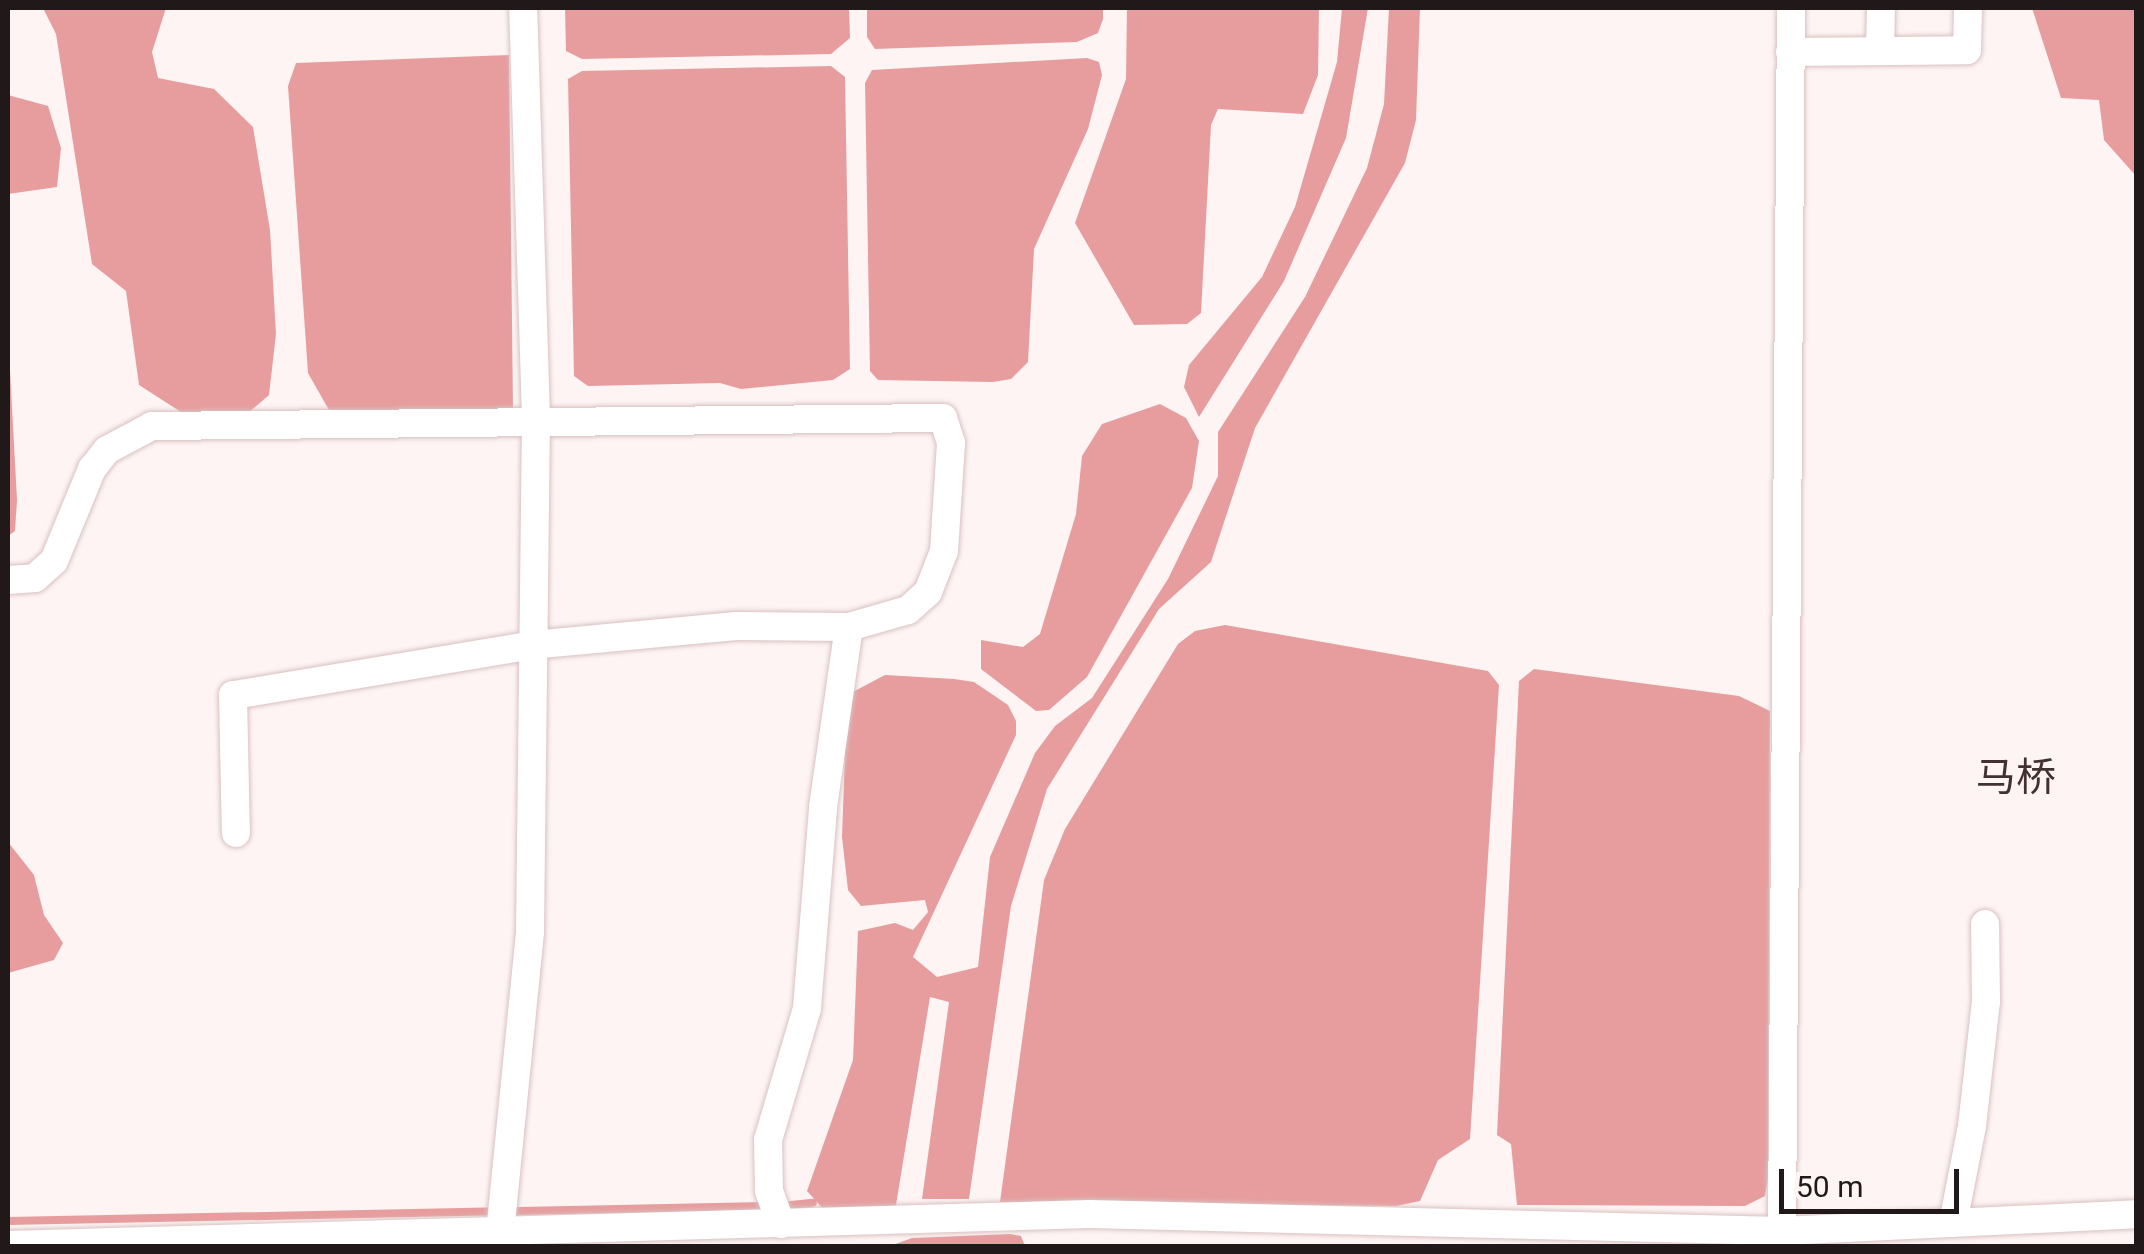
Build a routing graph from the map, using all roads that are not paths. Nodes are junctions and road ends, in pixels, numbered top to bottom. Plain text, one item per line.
1 (523, 8) edge
2 (1790, 8) edge
3 (1881, 8) edge
4 (1968, 8) edge
5 (1880, 51) junction
6 (1790, 52) junction
7 (536, 417) junction
8 (8, 580) edge
9 (849, 626) junction
10 (533, 645) junction
11 (236, 833) dead end
12 (1985, 924) dead end
13 (2136, 1214) edge
14 (1953, 1222) junction
15 (781, 1224) junction
16 (1782, 1231) junction
17 (500, 1233) junction
18 (8, 1245) edge

1 - 7 street
2 - 6 street
3 - 5 street
4 - 5 street
5 - 6 street
6 - 16 street
7 - 8 street
7 - 9 street
7 - 10 street
9 - 10 street
9 - 15 street
10 - 11 street
10 - 17 street
12 - 14 street
13 - 14 street
14 - 16 street
15 - 16 street
15 - 17 street
17 - 18 street

